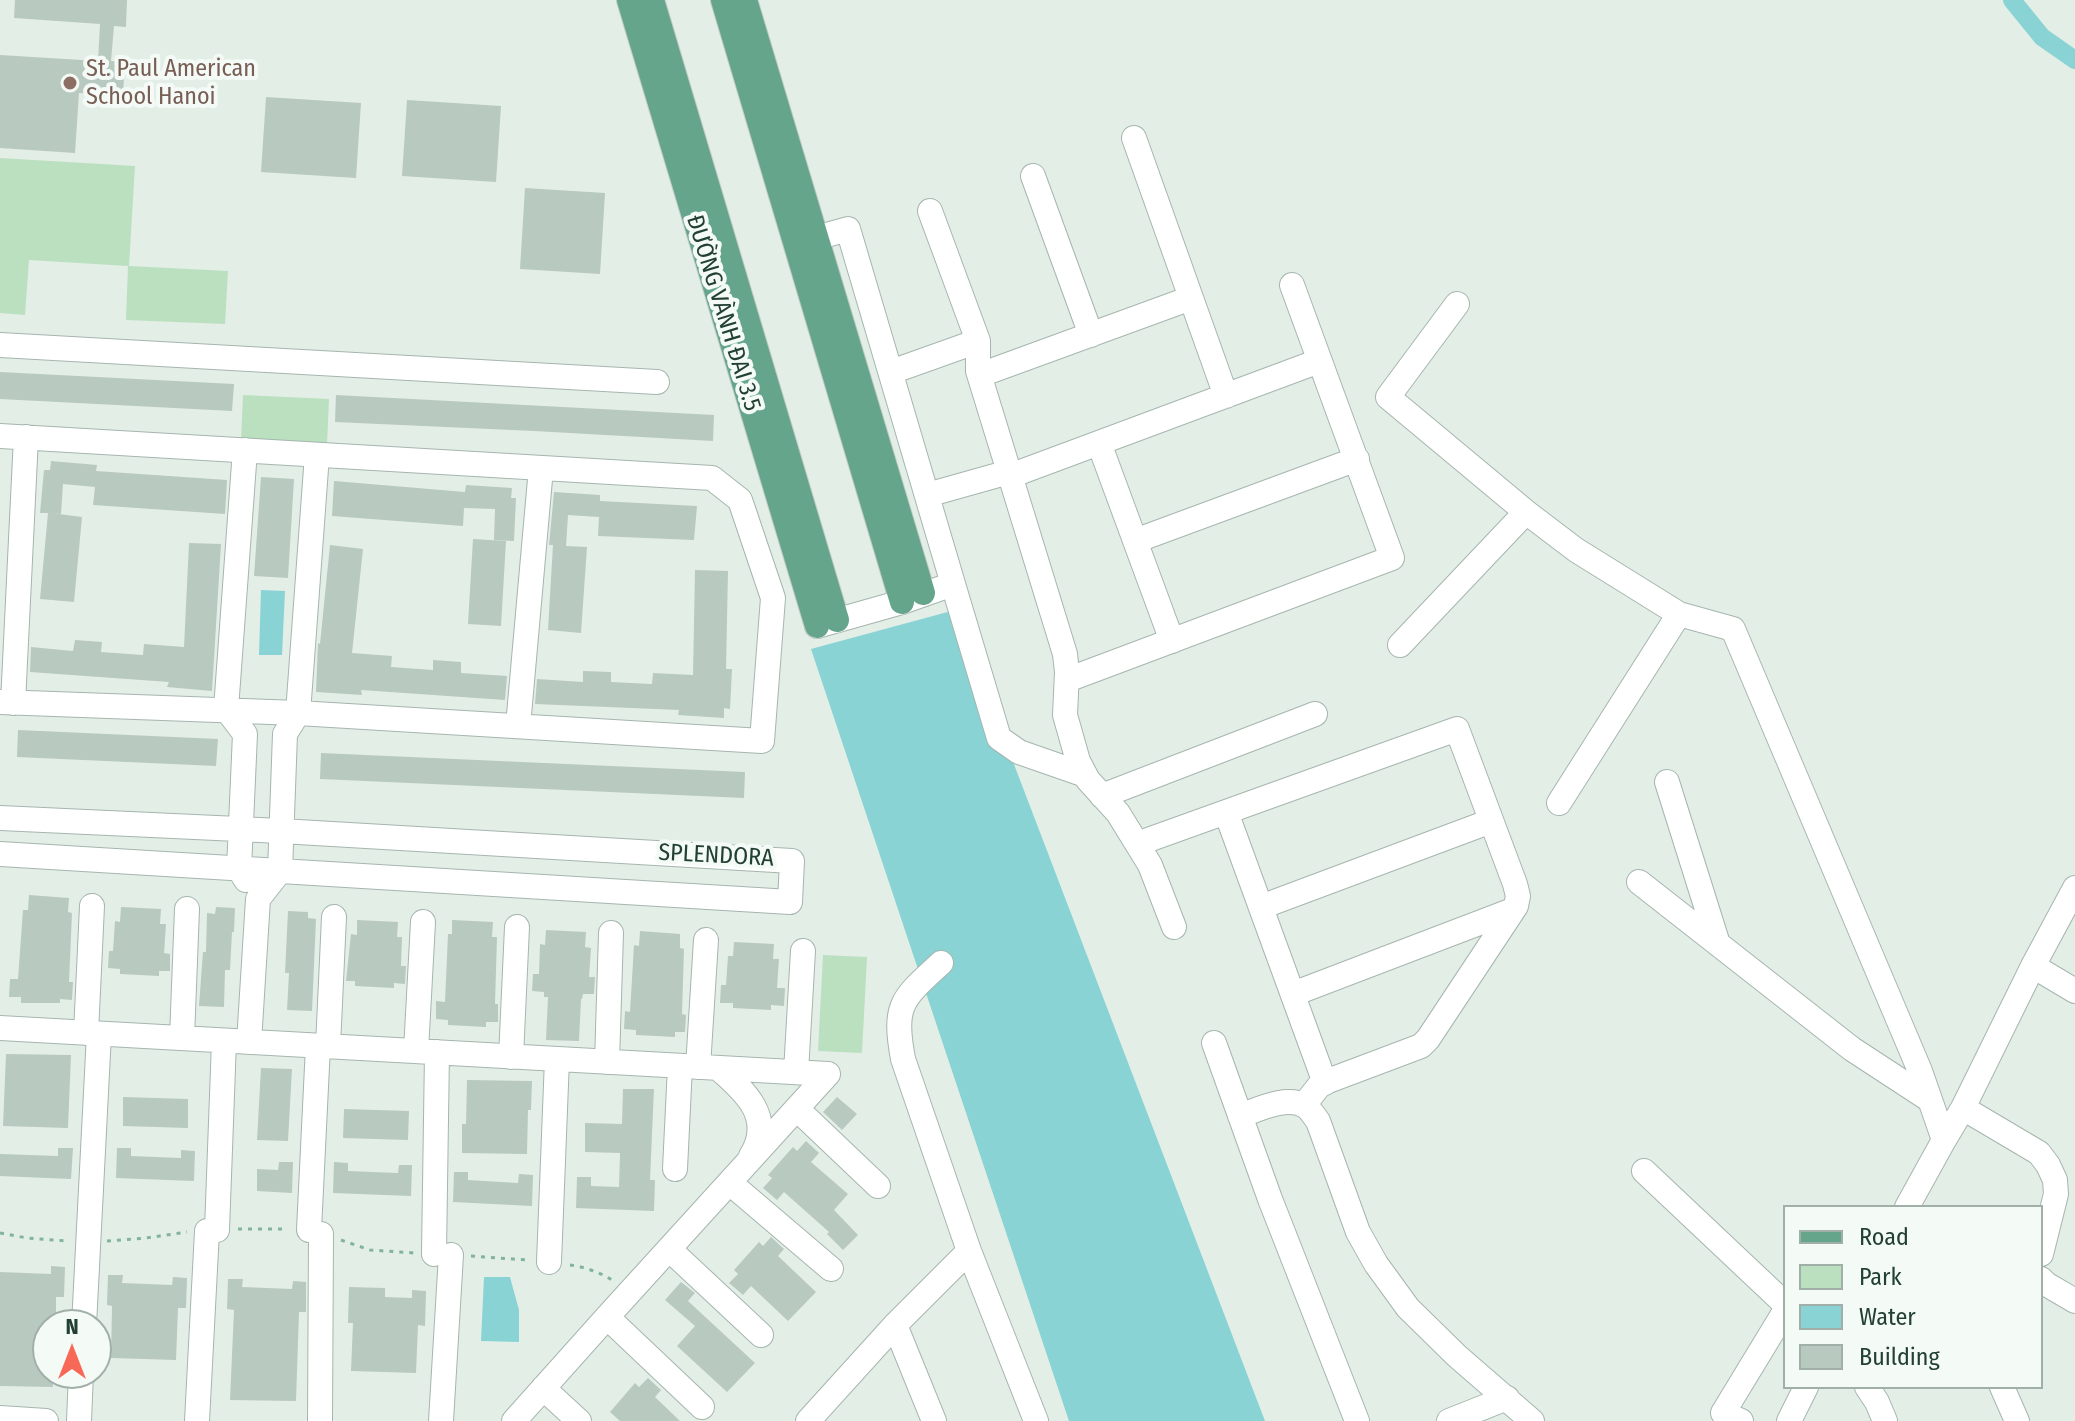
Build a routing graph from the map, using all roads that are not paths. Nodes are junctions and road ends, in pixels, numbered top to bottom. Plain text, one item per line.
1 (629, 0) edge
2 (652, 0) edge
3 (723, 0) edge
4 (745, 0) edge
5 (1134, 138) dead end
6 (1033, 176) dead end
7 (930, 211) dead end
8 (816, 238) junction
9 (1292, 285) dead end
10 (1191, 298) junction
11 (1457, 304) dead end
12 (1091, 335) junction
13 (978, 341) junction
14 (0, 345) edge
15 (1319, 361) junction
16 (891, 372) junction
17 (980, 375) junction
18 (657, 382) dead end
19 (1226, 396) junction
20 (0, 436) edge
21 (26, 437) junction
22 (1099, 443) junction
23 (245, 450) junction
24 (317, 455) junction
25 (1357, 459) junction
26 (541, 468) junction
27 (1010, 474) junction
28 (927, 495) junction
29 (1526, 512) junction
30 (1135, 541) junction
31 (953, 584) junction
32 (913, 598) junction
33 (1679, 614) junction
34 (827, 623) junction
35 (1172, 641) junction
36 (1400, 645) dead end
37 (1067, 680) junction
38 (6, 703) edge
39 (228, 710) junction
40 (298, 713) junction
41 (1315, 714) dead end
42 (518, 726) junction
43 (1085, 775) junction
44 (1667, 782) dead end
45 (1102, 796) junction
46 (1559, 803) dead end
47 (1226, 812) junction
48 (0, 818) edge
49 (1491, 821) junction
50 (240, 829) junction
51 (281, 831) junction
52 (1148, 840) dead end
53 (0, 854) edge
54 (239, 869) junction
55 (280, 871) junction
56 (1639, 882) dead end
57 (258, 899) junction
58 (2071, 903) edge
59 (92, 906) dead end
60 (1261, 907) junction
61 (187, 909) dead end
62 (1513, 910) junction
63 (334, 917) dead end
64 (423, 922) dead end
65 (517, 927) dead end
66 (1174, 927) dead end
67 (611, 933) dead end
68 (706, 940) dead end
69 (1718, 944) junction
70 (803, 951) dead end
71 (941, 963) dead end
72 (2033, 966) junction
73 (2075, 991) edge
74 (1293, 994) junction
75 (0, 1028) edge
76 (92, 1033) junction
77 (182, 1038) junction
78 (224, 1041) junction
79 (249, 1042) junction
80 (1214, 1043) dead end
81 (323, 1046) junction
82 (426, 1052) junction
83 (511, 1057) junction
84 (557, 1059) junction
85 (607, 1062) junction
86 (699, 1067) junction
87 (796, 1072) junction
88 (1325, 1083) junction
89 (1930, 1100) junction
90 (1304, 1105) junction
91 (1963, 1108) junction
92 (797, 1109) junction
93 (1240, 1116) junction
94 (1944, 1140) junction
95 (675, 1169) dead end
96 (1644, 1171) dead end
97 (737, 1175) junction
98 (878, 1186) dead end
99 (1913, 1203) edge
100 (2043, 1246) edge
101 (669, 1249) junction
102 (969, 1251) junction
103 (549, 1262) dead end
104 (831, 1269) dead end
105 (2043, 1281) edge
106 (2075, 1301) edge
107 (1783, 1302) edge
108 (84, 1309) edge
109 (1783, 1314) edge
110 (607, 1317) junction
111 (895, 1325) junction
112 (761, 1335) dead end
113 (543, 1388) junction
114 (80, 1389) edge
115 (1805, 1389) edge
116 (1868, 1389) edge
117 (2003, 1389) edge
118 (1507, 1398) junction
119 (702, 1407) dead end
120 (830, 1411) edge
121 (7, 1419) edge
122 (46, 1421) edge
123 (79, 1421) edge
124 (197, 1421) edge
125 (320, 1421) edge
126 (441, 1421) edge
127 (514, 1421) edge
128 (579, 1421) edge
129 (808, 1421) edge
130 (934, 1421) edge
131 (1036, 1421) edge
132 (1357, 1421) edge
133 (1449, 1421) edge
134 (1532, 1421) edge
135 (1741, 1421) edge
136 (1789, 1421) edge
137 (1885, 1421) edge
138 (2017, 1421) edge

1 - 34 main road, ĐƯỜNG VÀNH ĐAI 3.5
2 - 34 main road, ĐƯỜNG VÀNH ĐAI 3.5
3 - 32 main road
4 - 8 main road
5 - 10 street
6 - 12 street
7 - 13 street
8 - 16 street
8 - 32 main road
9 - 15 street
10 - 12 street
10 - 19 street
11 - 29 street
12 - 17 street
13 - 16 street
13 - 17 street
14 - 18 street
15 - 19 street
15 - 25 street
16 - 28 street
17 - 27 street
19 - 22 street
20 - 21 street
21 - 23 street
21 - 38 street
22 - 27 street
22 - 30 street
23 - 24 street
23 - 39 street
24 - 26 street
24 - 40 street
25 - 30 street
25 - 35 street
26 - 42 street
26 - 42 street
27 - 28 street
27 - 37 street
28 - 31 street
29 - 33 street
29 - 36 street
30 - 35 street
31 - 32 street
31 - 43 street
32 - 34 street
33 - 46 street
33 - 89 street
35 - 37 street
37 - 43 street
38 - 39 street
39 - 40 street
39 - 50 street
40 - 42 street
40 - 51 street
41 - 45 street
43 - 45 street
44 - 69 street
45 - 66 street
47 - 49 street
47 - 52 street
47 - 60 street
48 - 50 street, SPLENDORA
49 - 60 street
49 - 62 street
50 - 51 street, SPLENDORA
50 - 54 street
51 - 55 street
51 - 55 street, SPLENDORA
53 - 54 street, SPLENDORA
54 - 55 street, SPLENDORA
54 - 57 street
55 - 57 street
56 - 69 street
57 - 79 street
58 - 72 street
59 - 76 street
60 - 74 street
61 - 77 street
62 - 74 street
62 - 88 street
63 - 81 street
64 - 82 street
65 - 83 street
67 - 85 street
68 - 86 street
69 - 89 street
70 - 87 street
71 - 102 street
72 - 73 street
72 - 91 street
74 - 88 street
75 - 76 street
76 - 77 street
76 - 108 street
77 - 78 street
78 - 79 street
78 - 124 street
79 - 81 street
80 - 93 street
81 - 82 street
81 - 125 street
82 - 83 street
82 - 126 street
83 - 84 street
84 - 85 street
84 - 103 street
85 - 86 street
86 - 87 street
86 - 95 street
86 - 97 street
87 - 92 street
88 - 90 street
89 - 94 street
90 - 93 street
90 - 118 street
91 - 94 street
91 - 100 street
92 - 97 street
92 - 98 street
93 - 132 street
94 - 99 street
96 - 107 street
97 - 101 street
97 - 104 street
101 - 110 street
101 - 112 street
102 - 111 street
102 - 131 street
105 - 106 street
109 - 135 street
110 - 113 street
110 - 119 street
111 - 120 street
111 - 130 street
113 - 127 street
113 - 128 street
114 - 123 street
115 - 136 street
116 - 137 street
117 - 138 street
118 - 133 street
118 - 134 street
120 - 129 street
121 - 122 street

